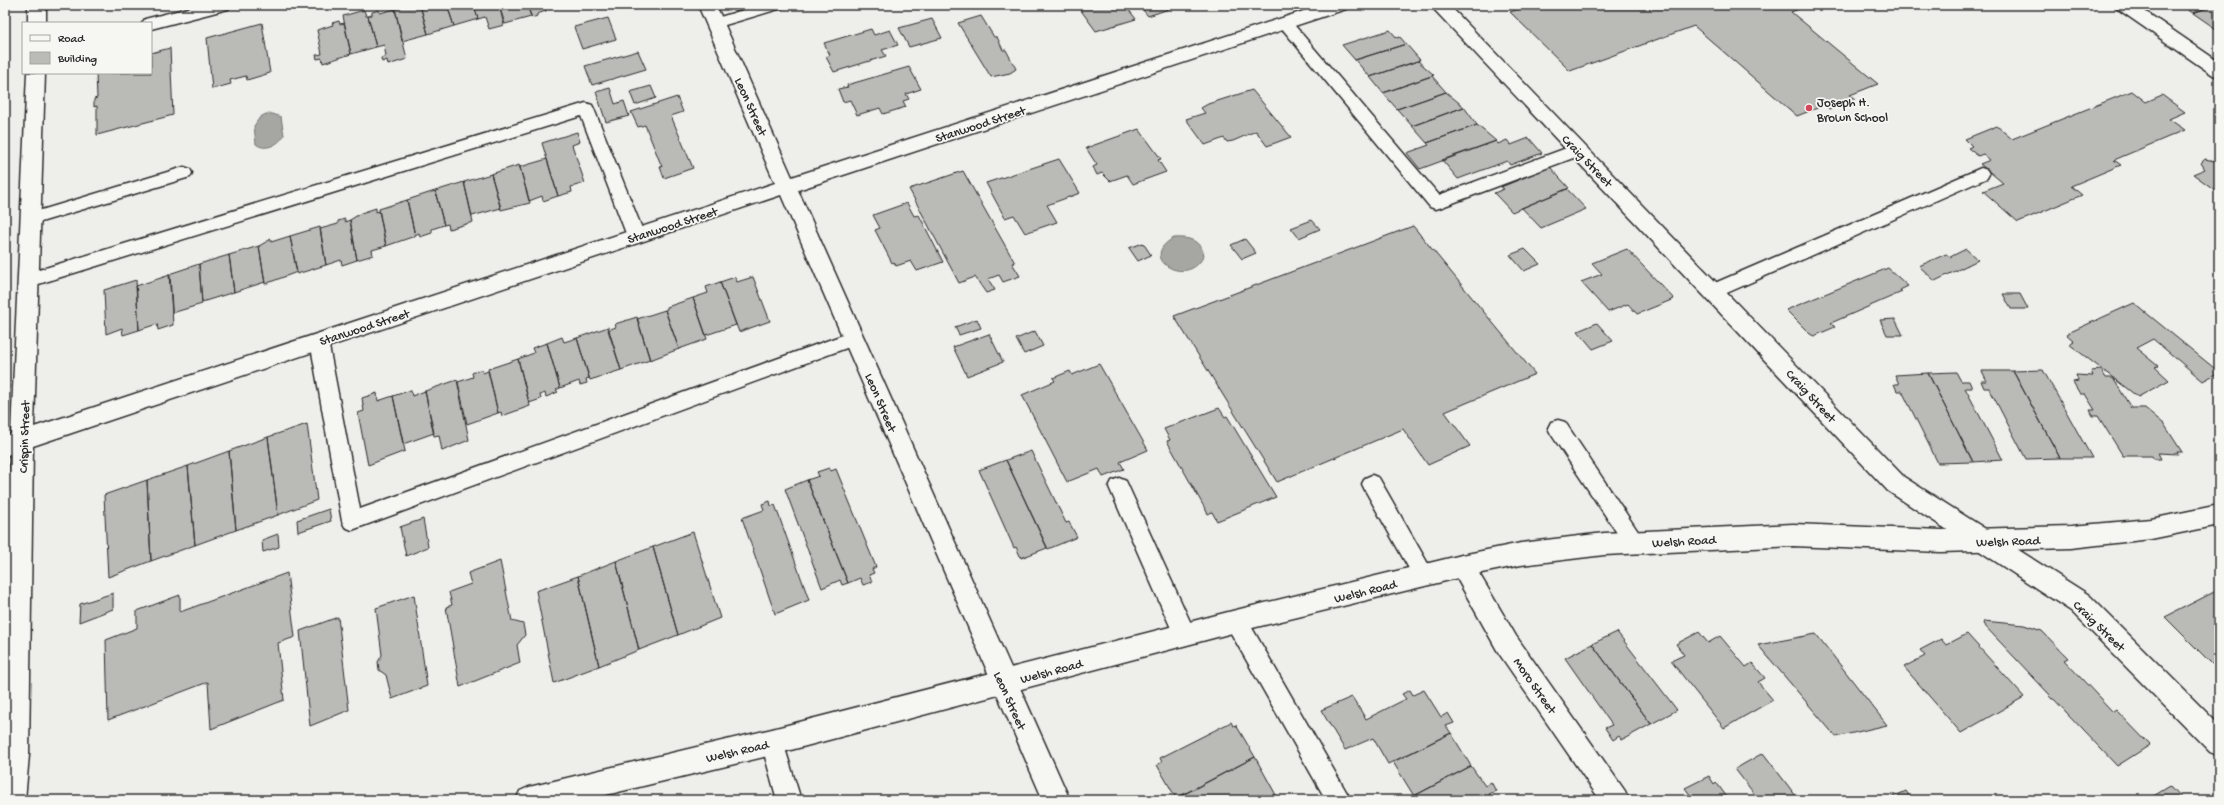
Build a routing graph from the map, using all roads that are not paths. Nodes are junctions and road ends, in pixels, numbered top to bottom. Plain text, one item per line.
1 (38, 5) edge
2 (222, 5) edge
3 (777, 5) edge
4 (1340, 5) edge
5 (1439, 5) edge
6 (2124, 5) edge
7 (711, 14) edge
8 (37, 22) edge
9 (1285, 23) junction
10 (152, 24) edge
11 (2219, 71) edge
12 (36, 74) edge
13 (1578, 150) junction
14 (184, 173) dead end
15 (1981, 174) dead end
16 (787, 186) junction
17 (31, 219) junction
18 (636, 236) junction
19 (29, 280) junction
20 (1714, 291) junction
21 (854, 338) junction
22 (319, 341) junction
23 (1558, 428) dead end
24 (14, 443) edge
25 (1372, 484) dead end
26 (1118, 487) dead end
27 (2219, 515) edge
28 (1983, 541) junction
29 (1634, 542) junction
30 (1462, 566) junction
31 (1424, 576) junction
32 (1236, 621) junction
33 (1185, 635) junction
34 (1004, 683) junction
35 (772, 742) junction
36 (2219, 743) edge
37 (12, 800) edge
38 (529, 800) edge
39 (789, 800) edge
40 (1057, 800) edge
41 (1339, 800) edge
42 (1616, 800) edge

1 - 8 street
2 - 10 street
3 - 7 lane
4 - 9 street, Stanwood Street
5 - 13 street, Craig Street
6 - 11 street
7 - 16 street, Leon Street
9 - 13 lane
9 - 16 street, Stanwood Street
12 - 17 street, Crispin Street
13 - 20 street, Craig Street
14 - 17 lane
15 - 20 lane
16 - 18 street, Stanwood Street
16 - 21 street, Leon Street
17 - 19 street, Crispin Street
18 - 19 lane
18 - 22 street, Stanwood Street
19 - 24 street, Crispin Street
20 - 28 street, Craig Street
21 - 22 lane
21 - 34 street, Leon Street
22 - 24 street, Stanwood Street
23 - 29 lane
24 - 37 street, Crispin Street
25 - 31 lane
26 - 33 lane
27 - 28 street, Welsh Road
28 - 29 street, Welsh Road
28 - 36 street, Craig Street
29 - 30 street, Welsh Road
30 - 31 street, Welsh Road
30 - 42 street, Moro Street
31 - 32 street, Welsh Road
32 - 33 street, Welsh Road
32 - 41 lane
33 - 34 street, Welsh Road
34 - 35 street, Welsh Road
34 - 40 street, Leon Street
35 - 38 street, Welsh Road
35 - 39 lane

